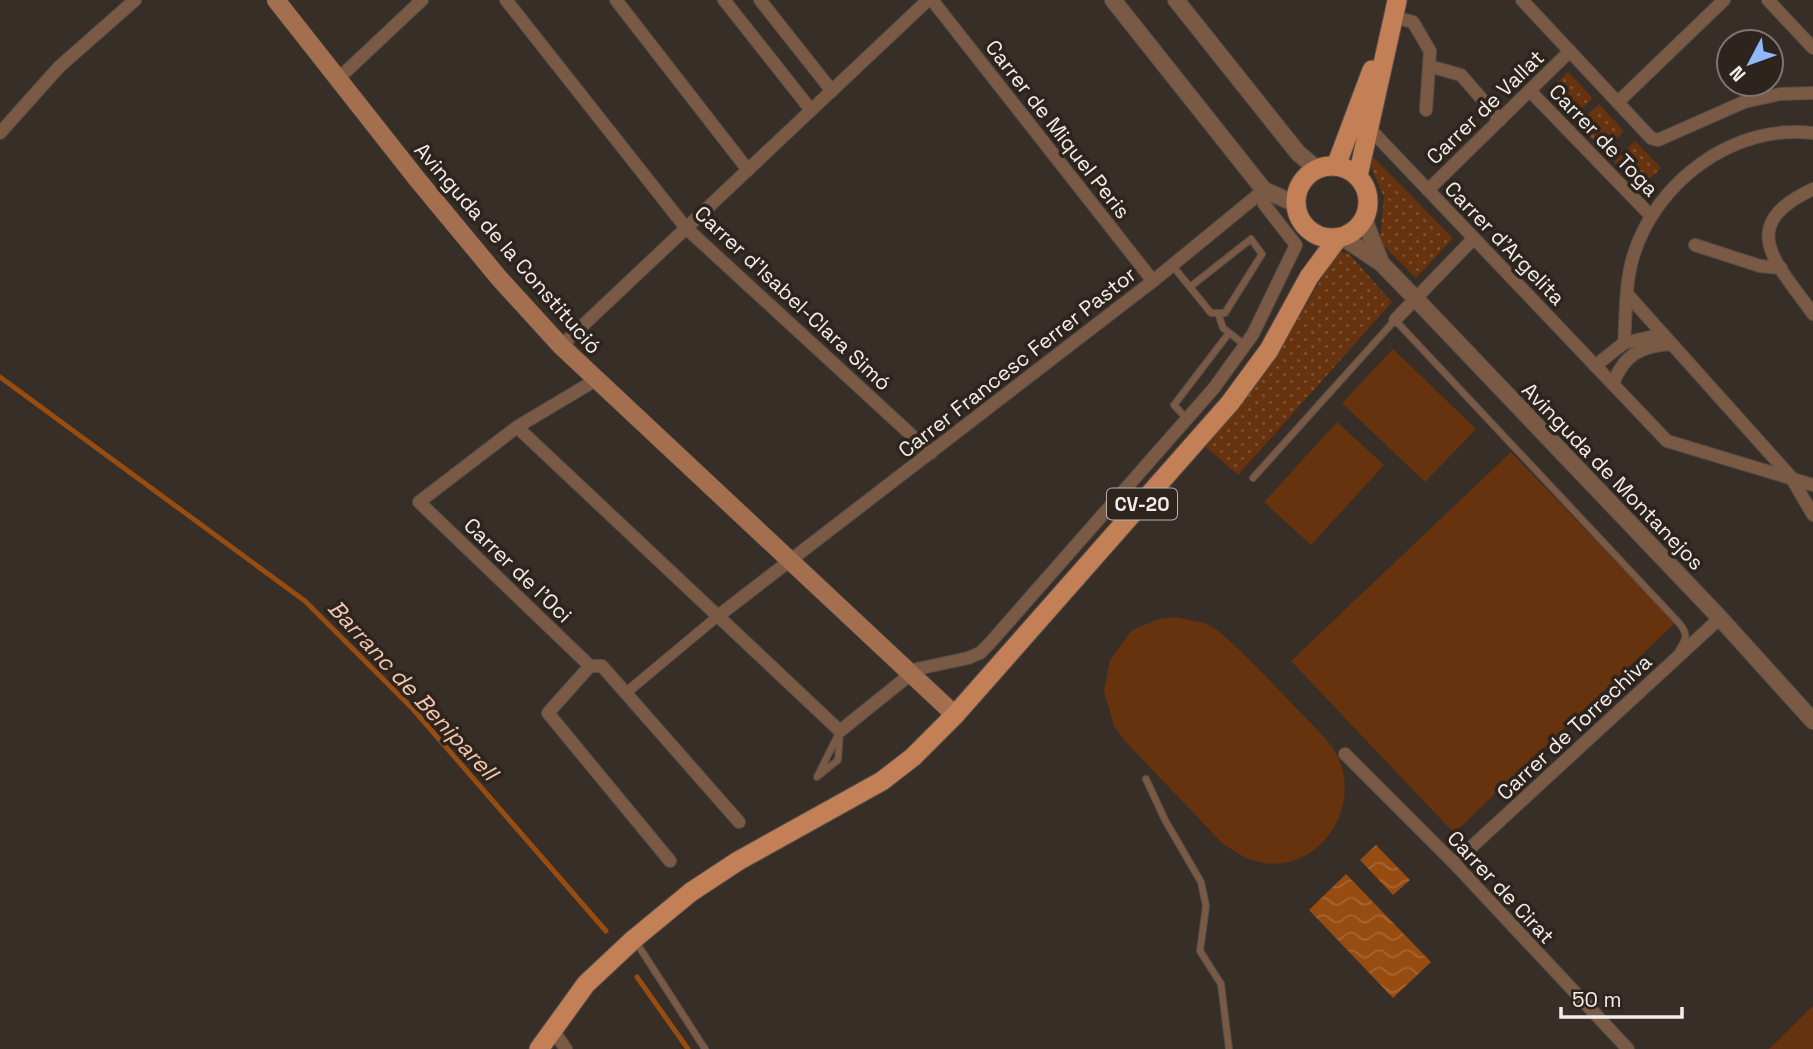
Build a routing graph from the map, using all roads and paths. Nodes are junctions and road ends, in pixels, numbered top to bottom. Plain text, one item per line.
1 (135, 0) edge
2 (275, 0) edge
3 (422, 0) edge
4 (506, 0) edge
5 (616, 0) edge
6 (724, 0) edge
7 (760, 0) edge
8 (930, 0) edge
9 (1113, 0) edge
10 (1177, 0) edge
11 (1522, 0) edge
12 (1724, 0) edge
13 (1768, 0) edge
14 (1396, 6) edge
15 (1813, 48) edge
16 (1570, 51) junction
17 (1429, 66) junction
18 (338, 79) junction
19 (1530, 90) junction
20 (832, 91) junction
21 (1813, 93) edge
22 (1618, 102) junction
23 (811, 110) junction
24 (1426, 110) dead end
25 (1500, 120) junction
26 (1369, 128) junction
27 (0, 133) edge
28 (1813, 133) edge
29 (1326, 167) junction
30 (748, 170) junction
31 (1357, 176) junction
32 (1264, 190) junction
33 (1428, 190) junction
34 (1813, 190) edge
35 (1296, 204) junction
36 (1651, 216) junction
37 (1364, 219) junction
38 (686, 228) junction
39 (1315, 234) junction
40 (1340, 237) junction
41 (1474, 238) junction
42 (1695, 245) dead end
43 (1381, 262) junction
44 (1172, 265) junction
45 (1781, 268) junction
46 (1309, 277) junction
47 (1153, 281) junction
48 (1190, 287) junction
49 (1627, 295) junction
50 (1415, 298) junction
51 (1218, 313) junction
52 (1813, 314) edge
53 (1395, 320) junction
54 (1229, 333) junction
55 (1667, 339) junction
56 (1624, 343) junction
57 (1245, 345) junction
58 (561, 346) junction
59 (1595, 366) junction
60 (594, 381) junction
61 (1614, 384) junction
62 (1187, 419) junction
63 (517, 427) junction
64 (931, 453) junction
65 (1791, 477) junction
66 (1253, 478) dead end
67 (1813, 485) edge
68 (1813, 515) edge
69 (790, 562) junction
70 (718, 616) junction
71 (1720, 618) junction
72 (590, 666) junction
73 (1670, 666) junction
74 (909, 674) junction
75 (627, 692) junction
76 (955, 715) junction
77 (1813, 721) edge
78 (839, 731) junction
79 (1345, 754) dead end
80 (1146, 779) dead end
81 (739, 822) dead end
82 (670, 861) dead end
83 (1454, 863) junction
84 (634, 939) junction
85 (552, 1029) junction
86 (539, 1049) edge
87 (566, 1049) edge
88 (705, 1049) edge
89 (1229, 1049) edge
90 (1628, 1049) edge

1 - 27 street
2 - 18 main road, Avinguda de la Constitució
3 - 18 street
4 - 38 street, Carrer d'Isabel-Clara Simó
5 - 30 street
6 - 23 street
7 - 20 street
8 - 20 street
8 - 47 street, Carrer de Miquel Peris
9 - 32 street
10 - 29 street
11 - 16 street
12 - 22 street
13 - 15 street
14 - 17 street
14 - 26 main road
14 - 29 main road
16 - 19 street, Carrer de Vallat
16 - 22 street
17 - 24 street
17 - 25 street
18 - 58 main road, Avinguda de la Constitució
19 - 25 street, Carrer de Vallat
19 - 36 street, Carrer de Toga
20 - 23 street
21 - 22 street
23 - 30 street
25 - 33 street, Carrer de Vallat
26 - 31 main road
26 - 33 street, Carrer d'Argelita
28 - 36 street
29 - 31 main road
29 - 35 main road
30 - 38 street
31 - 37 main road
32 - 35 street
32 - 44 street, Carrer Francesc Ferrer Pastor
32 - 57 street
33 - 41 street, Carrer d'Argelita
34 - 45 street
35 - 39 main road
36 - 49 street
37 - 40 main road, CV-20
37 - 43 street, Avinguda de Montanejos
38 - 58 street
38 - 64 street, Carrer d'Isabel-Clara Simó
39 - 40 main road
39 - 46 main road, CV-20
40 - 43 street, Avinguda de Montanejos
40 - 46 main road, CV-20
41 - 50 street
41 - 59 street, Carrer d'Argelita
42 - 45 street
43 - 50 street, Avinguda de Montanejos
44 - 47 street, Carrer Francesc Ferrer Pastor
44 - 48 lane
45 - 52 street
46 - 76 main road, CV-20
47 - 64 street, Carrer Francesc Ferrer Pastor
48 - 51 lane
48 - 51 lane
49 - 55 street, Carrer d'Argelita
49 - 56 street
50 - 53 street
50 - 71 street, Avinguda de Montanejos
51 - 54 lane
53 - 66 lane
53 - 73 lane
54 - 57 lane
54 - 62 lane
55 - 56 street
55 - 61 street
55 - 65 street, Carrer d'Argelita
56 - 59 street
57 - 62 street
58 - 60 main road, Avinguda de la Constitució
59 - 61 street, Carrer d'Argelita
60 - 63 street
60 - 69 main road, Avinguda de la Constitució
61 - 65 street, Carrer d'Argelita
62 - 74 street
63 - 70 street
63 - 72 street, Carrer de l'Oci
64 - 69 street, Carrer Francesc Ferrer Pastor
65 - 67 street, Carrer d'Argelita
65 - 68 street
69 - 70 street
69 - 74 main road, Avinguda de la Constitució
70 - 75 street
70 - 78 street
71 - 73 street, Carrer de Torrechiva
71 - 77 street, Avinguda de Montanejos
72 - 75 street, Carrer de l'Oci
72 - 82 street
73 - 83 street, Carrer de Torrechiva
74 - 76 main road, Avinguda de la Constitució
74 - 78 street
75 - 81 street, Carrer de l'Oci
76 - 84 main road, CV-20
78 - 78 lane
79 - 83 street, Carrer de Cirat
80 - 89 lane
83 - 90 street, Carrer de Cirat
84 - 85 main road, CV-20
84 - 88 lane
85 - 86 main road, CV-20
85 - 87 street

